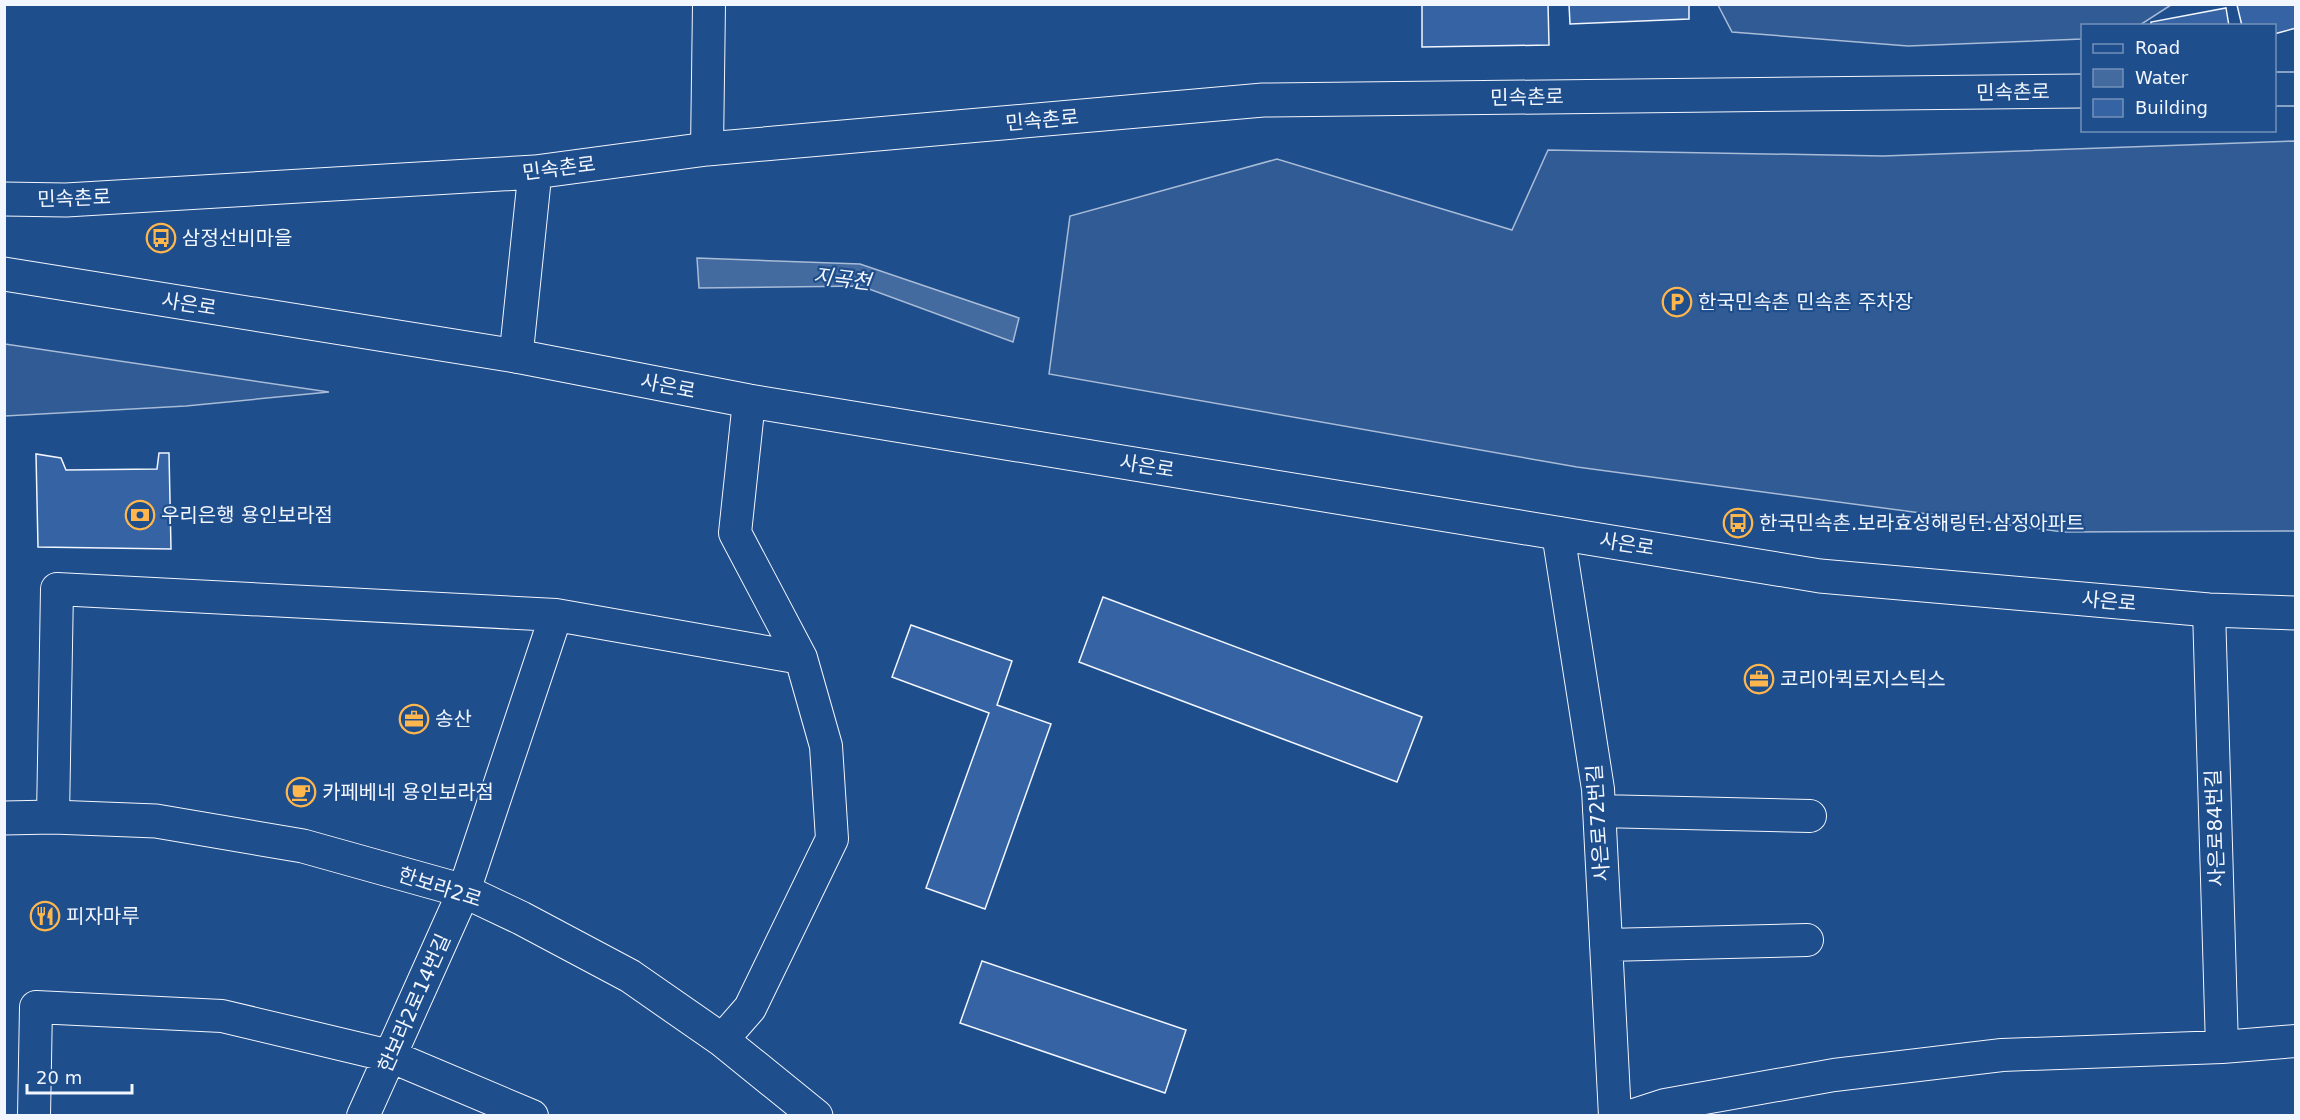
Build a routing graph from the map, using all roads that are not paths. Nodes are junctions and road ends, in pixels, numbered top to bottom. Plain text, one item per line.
1 (709, 4) edge
2 (2276, 89) edge
3 (2295, 89) edge
4 (2081, 91) edge
5 (706, 149) junction
6 (535, 172) junction
7 (4, 199) edge
8 (4, 274) edge
9 (516, 356) junction
10 (749, 401) junction
11 (1558, 533) junction
12 (2209, 610) junction
13 (2295, 614) edge
14 (556, 615) junction
15 (801, 658) junction
16 (1599, 811) junction
17 (1810, 816) dead end
18 (53, 817) junction
19 (4, 818) edge
20 (464, 891) junction
21 (1807, 940) dead end
22 (1606, 945) junction
23 (722, 1040) junction
24 (2295, 1041) edge
25 (2222, 1047) junction
26 (390, 1056) junction
27 (34, 1116) edge
28 (363, 1116) edge
29 (532, 1116) edge
30 (816, 1116) edge
31 (1615, 1116) edge
32 (1631, 1116) edge

1 - 5 street
2 - 3 street
4 - 5 street, 민속촌로
5 - 6 street, 민속촌로
6 - 7 street, 민속촌로
6 - 9 street
8 - 9 street, 사은로
9 - 10 street, 사은로
10 - 11 street, 사은로
10 - 15 street
11 - 12 street, 사은로
11 - 16 street, 사은로72번길
12 - 13 street, 사은로
12 - 25 street, 사은로84번길
14 - 15 street
14 - 18 street
14 - 20 street, 한보라2로14번길
15 - 23 street
16 - 17 street
16 - 22 street, 사은로72번길
18 - 19 street, 한보라2로
18 - 20 street, 한보라2로
20 - 23 street, 한보라2로
20 - 26 street, 한보라2로14번길
21 - 22 street
22 - 31 street, 사은로72번길
23 - 30 street, 한보라2로
24 - 25 street
25 - 32 street
26 - 27 street
26 - 28 street, 한보라2로14번길
26 - 29 street

